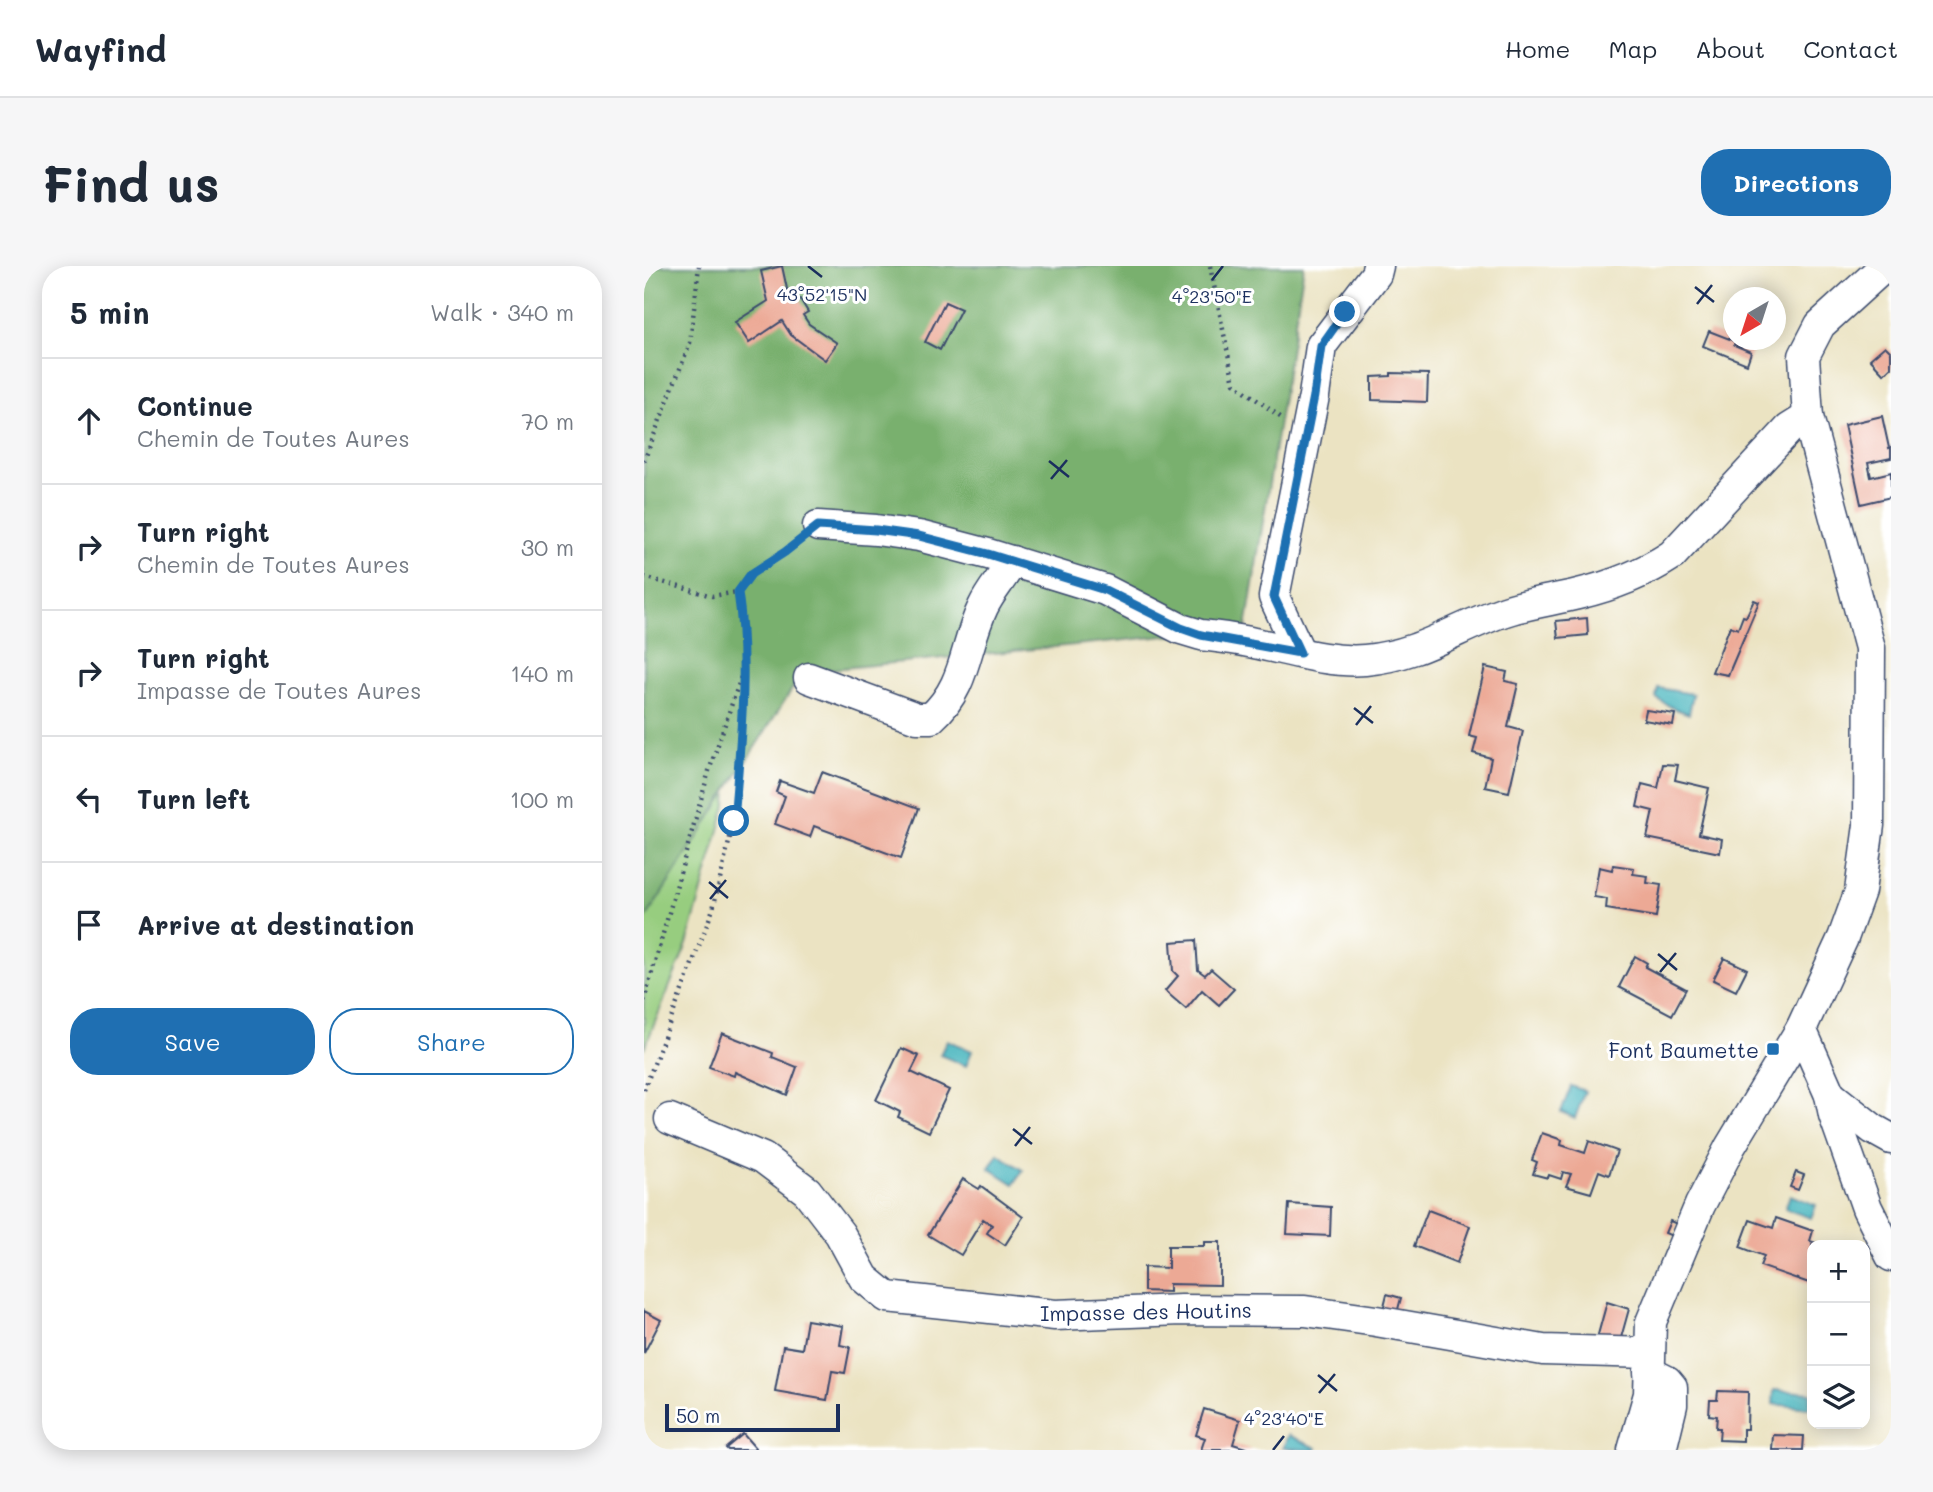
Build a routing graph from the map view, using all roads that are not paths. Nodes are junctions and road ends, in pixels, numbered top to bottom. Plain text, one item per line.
1 (1378, 266) edge
2 (1885, 266) edge
3 (1808, 417) junction
4 (818, 526) road end
5 (1012, 561) junction
6 (1300, 653) junction
7 (810, 678) dead end
8 (1880, 828) edge
9 (1801, 1029) junction
10 (1830, 1095) junction
11 (670, 1119) dead end
12 (1891, 1139) edge
13 (1891, 1256) edge
14 (1649, 1363) junction
15 (1633, 1450) edge
16 (1661, 1450) edge

1 - 6 street
2 - 3 street
3 - 6 street
3 - 8 street
4 - 5 street
5 - 6 street
5 - 7 street
8 - 9 street
9 - 10 street
9 - 14 street
10 - 12 street
10 - 13 street
11 - 14 street, Impasse des Houtins
14 - 15 street
14 - 16 street

